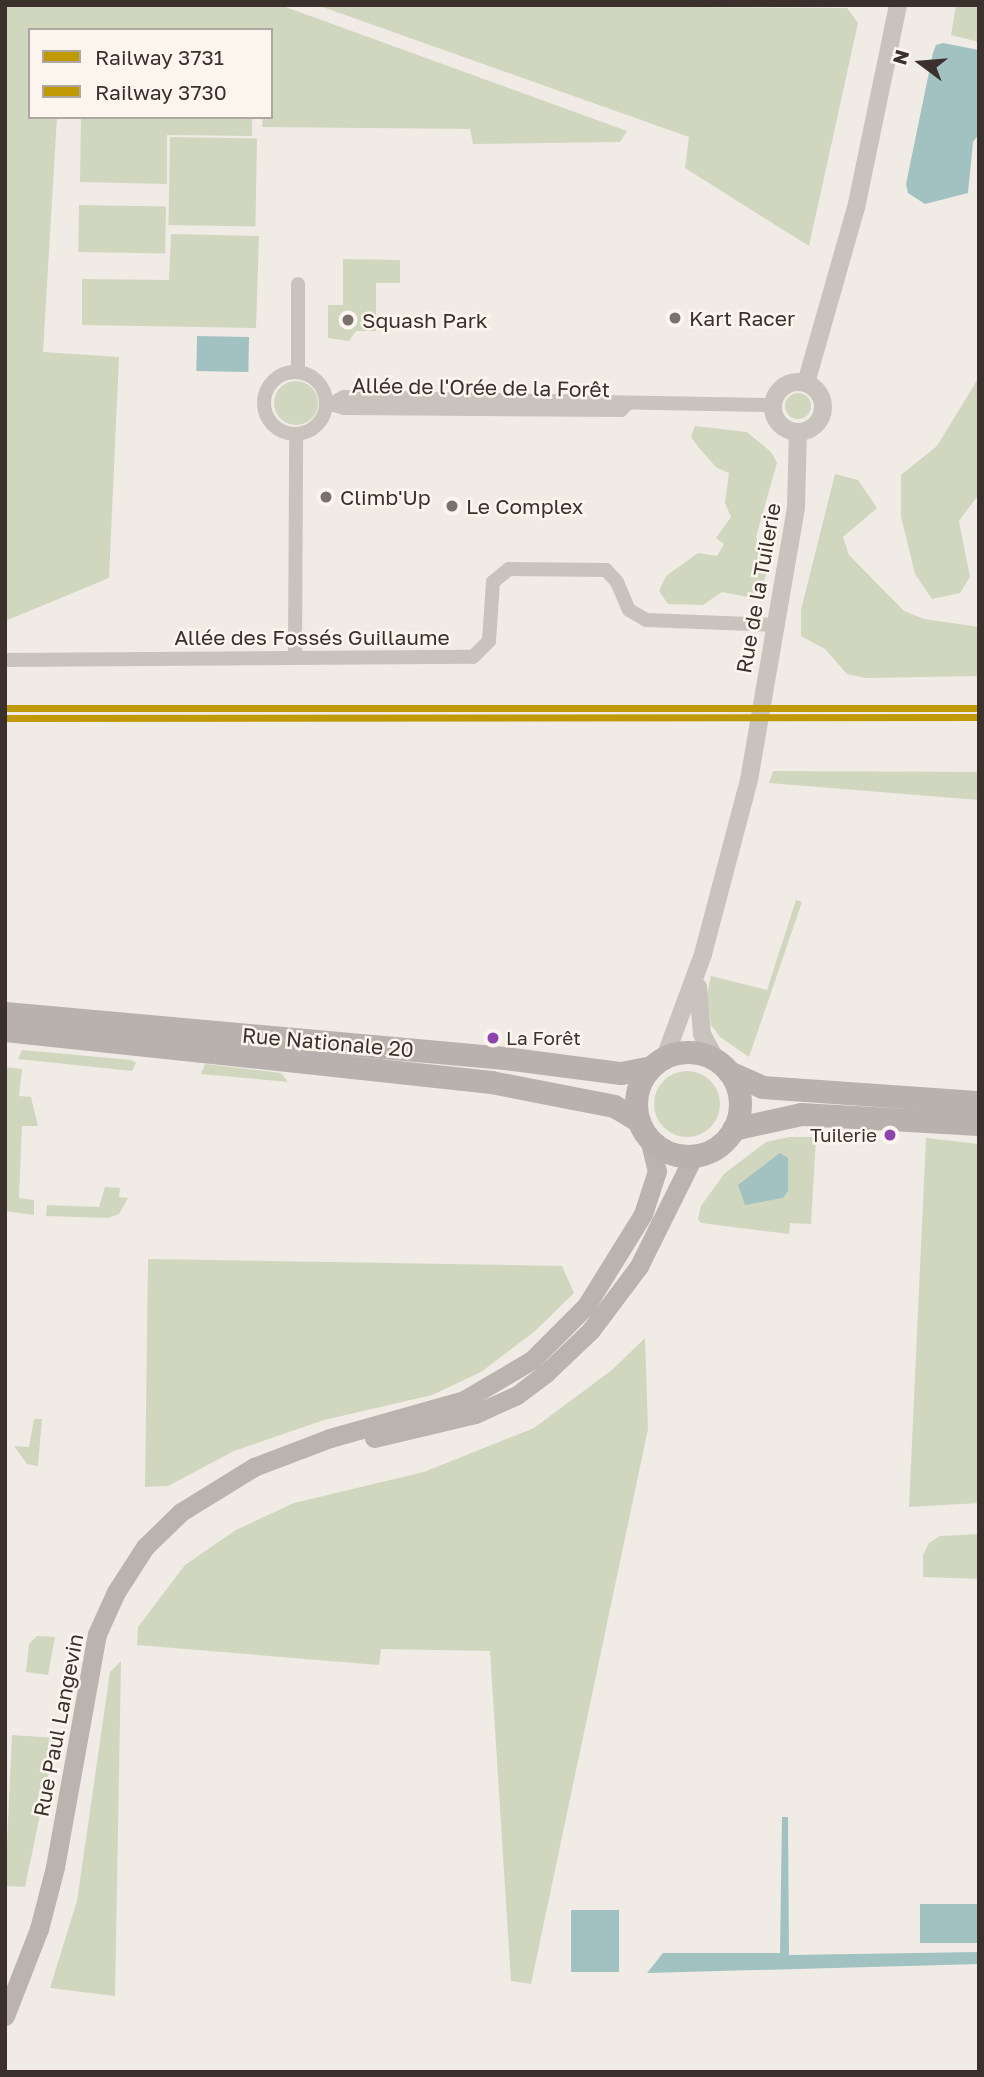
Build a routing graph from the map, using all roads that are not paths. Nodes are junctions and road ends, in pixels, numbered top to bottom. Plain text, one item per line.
1 (898, 5) edge
2 (298, 284) dead end
3 (298, 371) junction
4 (806, 383) junction
5 (330, 403) junction
6 (773, 405) junction
7 (798, 432) junction
8 (296, 435) junction
9 (774, 631) junction
10 (296, 657) junction
11 (5, 660) edge
12 (703, 954) junction
13 (5, 1013) edge
14 (5, 1030) edge
15 (658, 1062) junction
16 (723, 1066) junction
17 (979, 1102) edge
18 (979, 1124) edge
19 (644, 1129) junction
20 (733, 1129) junction
21 (694, 1155) junction
22 (635, 1230) junction
23 (658, 1234) junction
24 (301, 1451) junction
25 (5, 2016) edge

1 - 4 street
2 - 3 street
3 - 5 street, Allée de l'Orée de la Forêt
3 - 8 street
4 - 6 street
4 - 7 street
5 - 6 street, Allée de l'Orée de la Forêt
5 - 8 street, Allée de l'Orée de la Forêt
6 - 7 street
7 - 9 street, Rue de la Tuilerie
8 - 10 street
9 - 10 street, Allée des Fossés Guillaume
9 - 12 street, Rue de la Tuilerie
10 - 11 street, Allée des Fossés Guillaume
12 - 15 street, Rue de la Tuilerie
12 - 16 street, Rue de la Tuilerie
13 - 15 main road, Rue Nationale 20
14 - 19 main road, Rue Nationale 20
15 - 16 main road
15 - 19 main road
16 - 17 main road
16 - 20 main road
18 - 20 main road
19 - 21 main road
19 - 22 main road, Rue Paul Langevin
20 - 21 main road
21 - 23 main road, Rue Paul Langevin
22 - 23 main road
22 - 24 main road, Rue Paul Langevin
23 - 24 main road, Rue Paul Langevin
24 - 25 main road, Rue Paul Langevin

